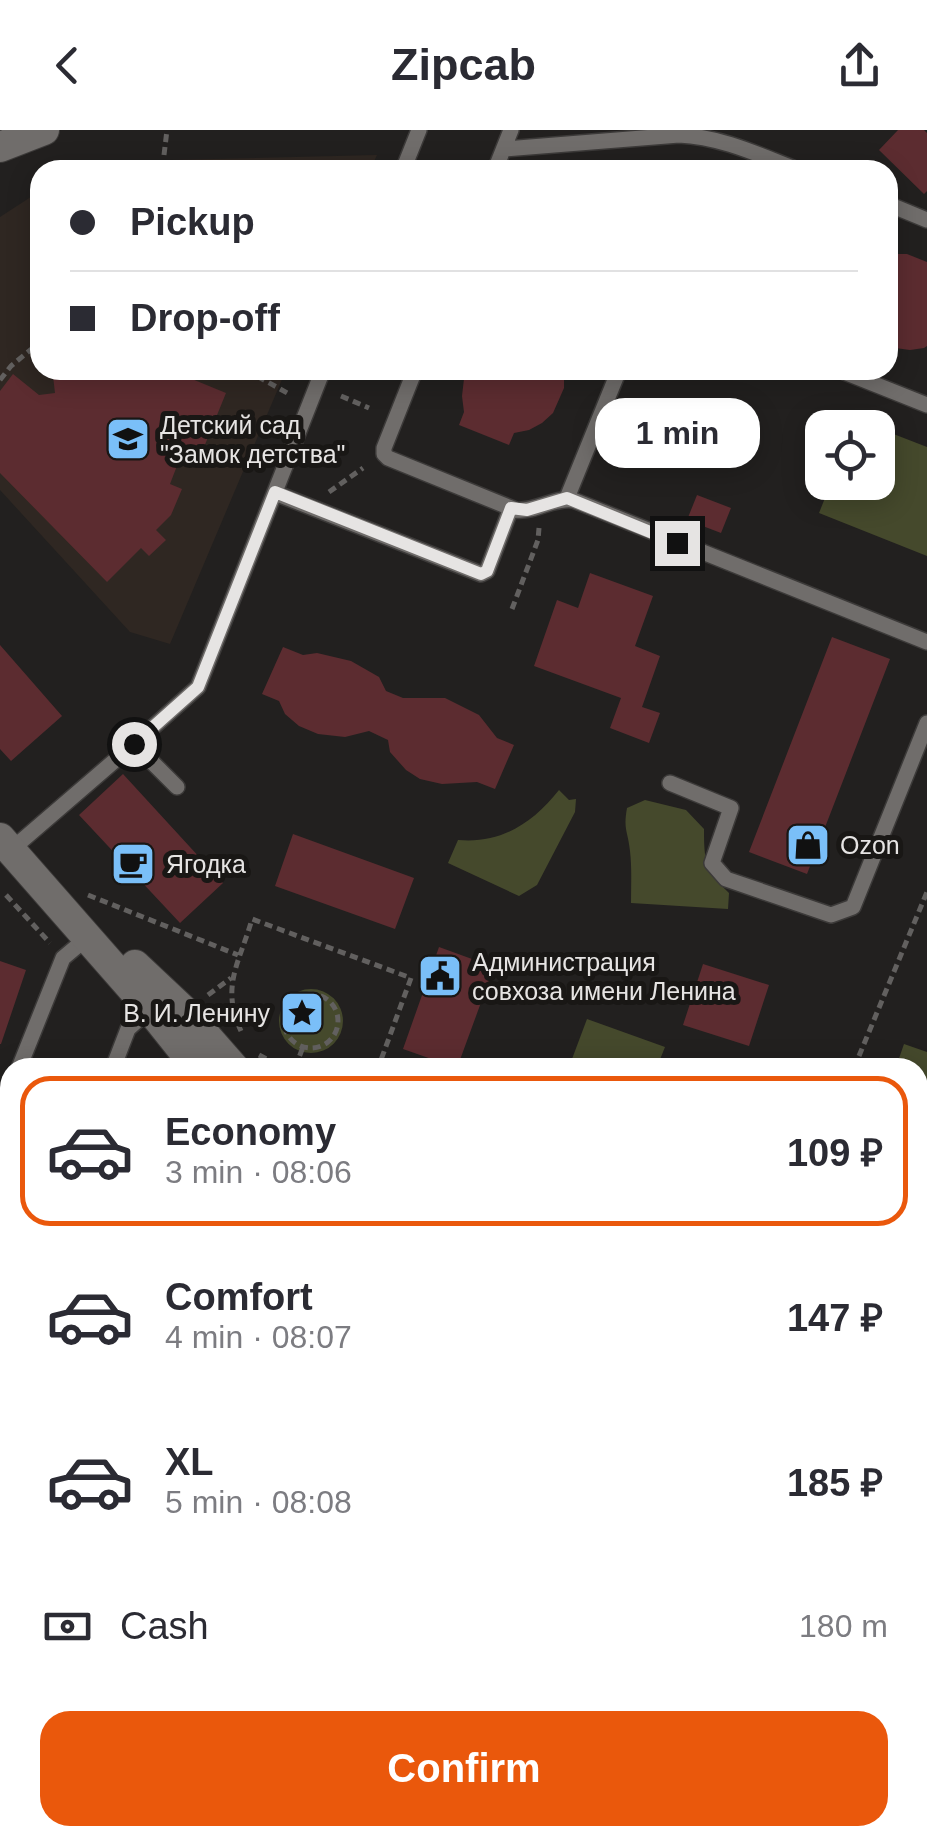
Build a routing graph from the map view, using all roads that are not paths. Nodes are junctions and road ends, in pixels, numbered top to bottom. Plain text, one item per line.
1 (44, 130) edge
2 (419, 130) edge
3 (512, 130) edge
4 (0, 147) edge
5 (504, 149) junction
6 (407, 160) edge
7 (499, 160) edge
8 (772, 160) edge
9 (898, 208) edge
10 (927, 220) edge
11 (320, 380) edge
12 (411, 380) edge
13 (615, 380) edge
14 (864, 380) edge
15 (927, 405) edge
16 (275, 492) junction
17 (567, 498) junction
18 (511, 508) junction
19 (927, 642) edge
20 (927, 723) edge
21 (134, 744) junction
22 (670, 783) dead end
23 (177, 787) dead end
24 (6, 844) edge
25 (90, 940) junction
26 (122, 964) junction
27 (150, 1008) junction
28 (245, 1054) edge
29 (23, 1058) edge
30 (118, 1058) edge
31 (189, 1058) edge

1 - 4 street
2 - 6 lane
3 - 5 lane
5 - 7 lane
5 - 8 lane
9 - 10 lane
11 - 16 lane
12 - 18 lane
13 - 17 lane
14 - 15 lane
16 - 18 lane
16 - 21 lane
17 - 18 lane
17 - 19 lane
20 - 22 lane
21 - 23 lane
21 - 24 lane
24 - 25 street
25 - 26 street
25 - 29 lane
26 - 27 street
26 - 28 street
27 - 30 lane
27 - 31 street

